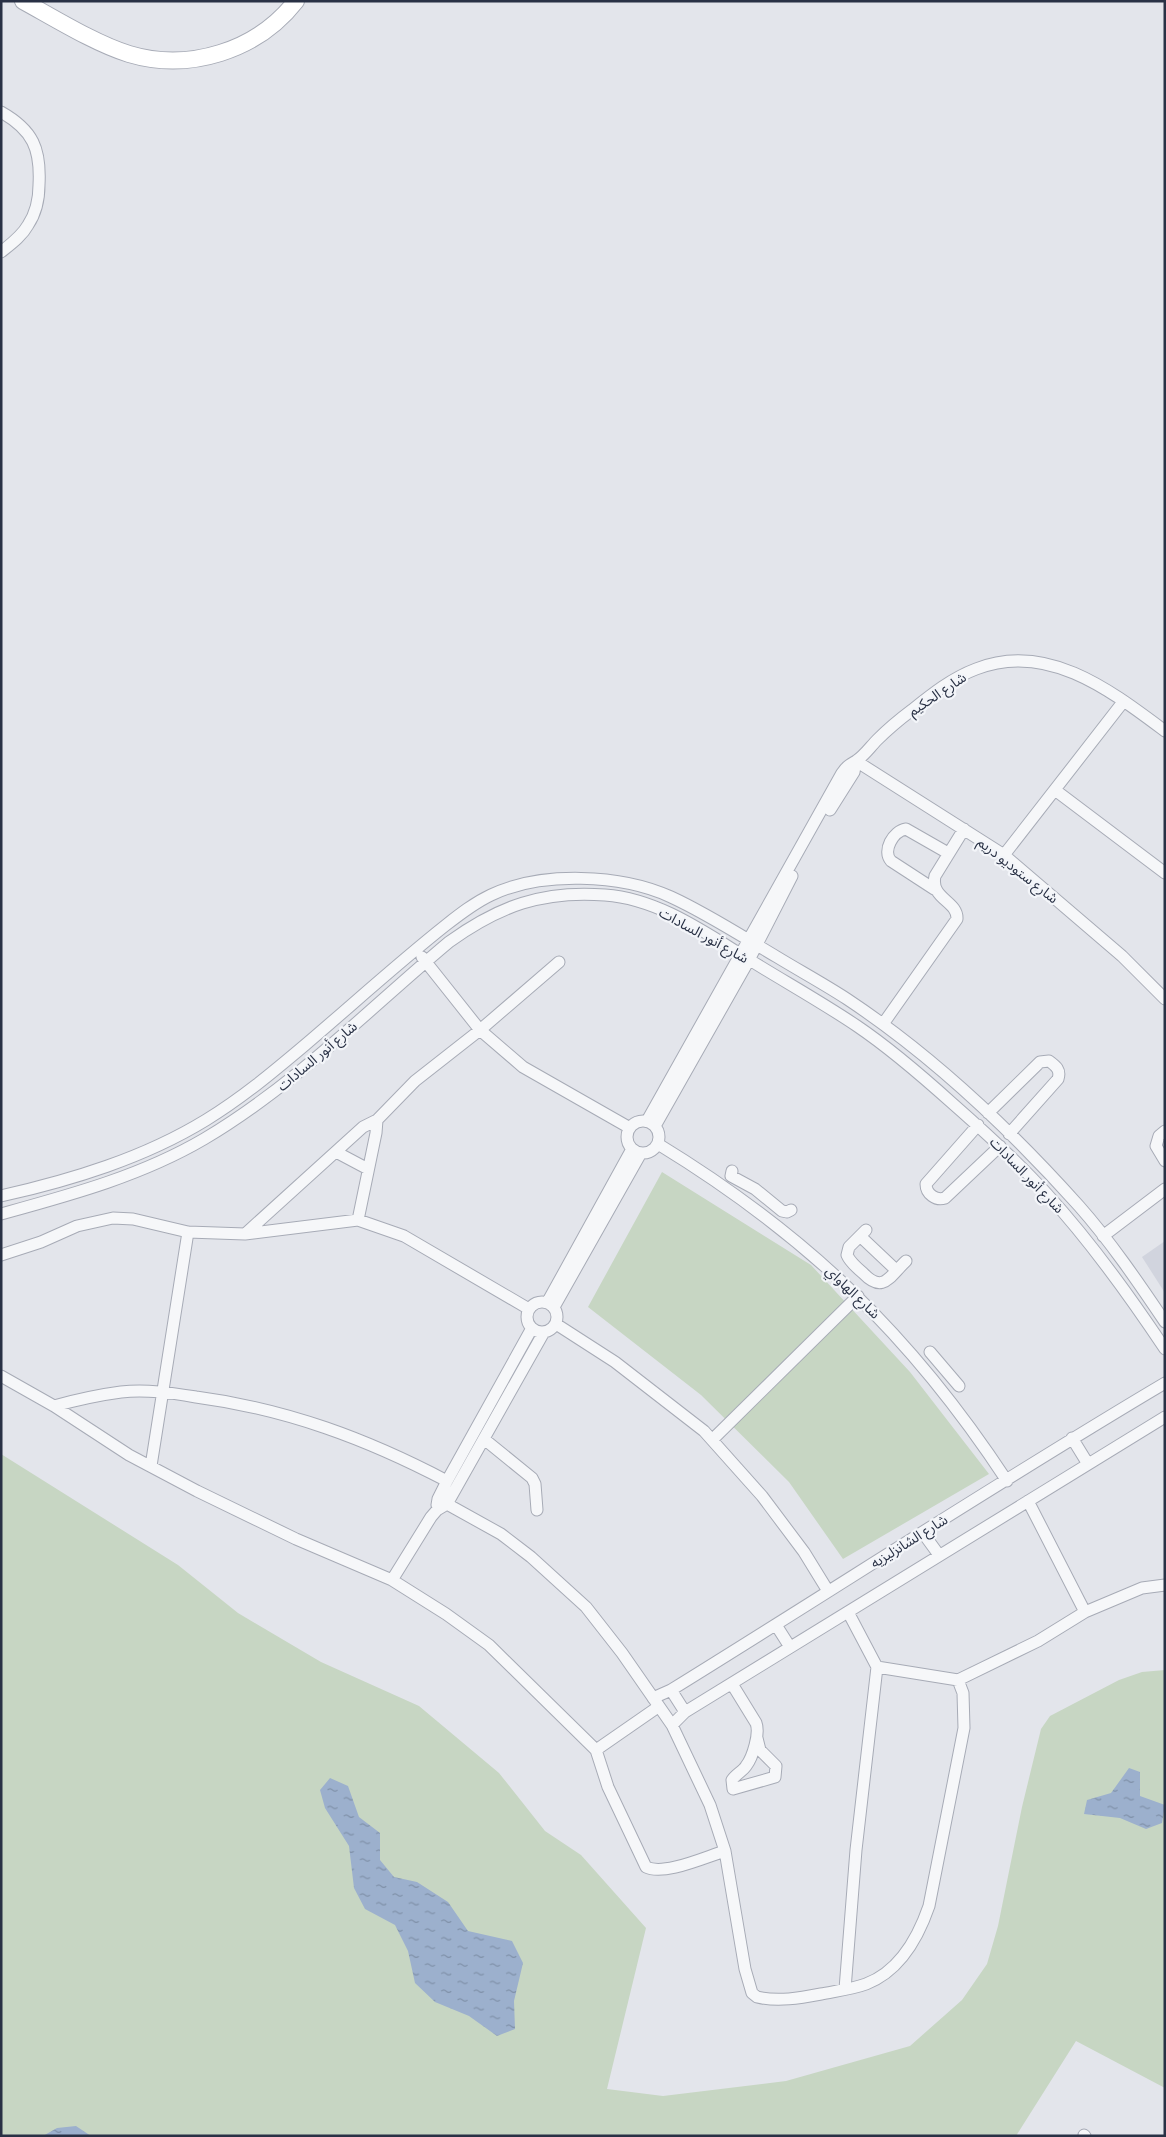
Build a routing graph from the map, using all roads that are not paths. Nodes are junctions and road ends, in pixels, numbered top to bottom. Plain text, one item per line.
1 (23, 1) edge
2 (296, 1) edge
3 (1, 112) edge
4 (1, 252) edge
5 (1123, 702) junction
6 (1165, 731) edge
7 (856, 761) junction
8 (1055, 790) junction
9 (964, 829) junction
10 (948, 853) junction
11 (1004, 855) junction
12 (1165, 873) edge
13 (544, 881) junction
14 (934, 889) junction
15 (547, 897) junction
16 (752, 942) junction
17 (415, 949) junction
18 (745, 957) junction
19 (426, 961) junction
20 (559, 962) dead end
21 (1165, 999) edge
22 (883, 1024) junction
23 (480, 1030) junction
24 (988, 1113) junction
25 (376, 1120) junction
26 (651, 1124) junction
27 (978, 1125) junction
28 (630, 1128) junction
29 (1165, 1131) edge
30 (1009, 1134) junction
31 (658, 1144) junction
32 (1000, 1146) junction
33 (637, 1151) junction
34 (336, 1152) junction
35 (1165, 1162) edge
36 (368, 1169) junction
37 (732, 1171) dead end
38 (755, 1189) junction
39 (1165, 1189) edge
40 (1, 1196) edge
41 (766, 1197) junction
42 (747, 1202) junction
43 (757, 1210) junction
44 (791, 1210) dead end
45 (1, 1214) edge
46 (358, 1220) junction
47 (188, 1232) junction
48 (245, 1234) junction
49 (1103, 1236) junction
50 (1, 1255) edge
51 (906, 1261) dead end
52 (896, 1270) junction
53 (860, 1271) junction
54 (847, 1285) junction
55 (858, 1296) junction
56 (550, 1305) junction
57 (529, 1309) junction
58 (1165, 1322) edge
59 (556, 1324) junction
60 (532, 1328) junction
61 (544, 1332) junction
62 (1165, 1349) edge
63 (930, 1352) dead end
64 (940, 1363) junction
65 (928, 1372) junction
66 (948, 1373) junction
67 (1, 1376) edge
68 (938, 1383) junction
69 (1165, 1383) edge
70 (958, 1386) dead end
71 (163, 1392) junction
72 (54, 1406) junction
73 (1165, 1417) edge
74 (1072, 1438) junction
75 (484, 1439) junction
76 (712, 1440) junction
77 (1088, 1464) junction
78 (150, 1466) junction
79 (447, 1481) junction
80 (1007, 1481) junction
81 (1028, 1501) junction
82 (441, 1504) junction
83 (537, 1510) dead end
84 (923, 1533) junction
85 (939, 1555) junction
86 (392, 1580) junction
87 (1165, 1585) edge
88 (828, 1592) junction
89 (848, 1612) junction
90 (1085, 1612) junction
91 (776, 1625) junction
92 (790, 1647) junction
93 (877, 1667) junction
94 (958, 1680) junction
95 (732, 1684) junction
96 (671, 1690) junction
97 (656, 1703) junction
98 (686, 1712) junction
99 (672, 1725) junction
100 (757, 1738) junction
101 (596, 1750) junction
102 (725, 1851) junction
103 (844, 1989) junction

1 - 2 street
3 - 4 street
5 - 6 street, شارع الحكيم
5 - 7 street, شارع الحكيم
5 - 8 street
7 - 9 street, شارع ستوديو دريم
7 - 16 street
8 - 11 street
8 - 12 street
9 - 10 street
9 - 11 street, شارع ستوديو دريم
10 - 14 street
10 - 14 street
11 - 21 street, شارع ستوديو دريم
13 - 15 street
13 - 16 street, شارع أنور السادات
13 - 17 street, شارع أنور السادات
14 - 22 street
15 - 18 street, شارع أنور السادات
15 - 19 street, شارع أنور السادات
16 - 18 street
16 - 22 street, شارع أنور السادات
17 - 19 street
17 - 40 street, شارع أنور السادات
18 - 26 street
18 - 27 street, شارع أنور السادات
19 - 23 street
19 - 45 street, شارع أنور السادات
20 - 23 street
22 - 24 street, شارع أنور السادات
23 - 25 street
23 - 28 street
24 - 30 street, شارع أنور السادات
24 - 30 street
25 - 34 street
25 - 36 street
26 - 28 street
26 - 31 street
27 - 32 street, شارع أنور السادات
27 - 32 street
28 - 33 street
29 - 35 street
30 - 49 street, شارع أنور السادات
31 - 33 street
31 - 42 street, شارع الهاواي
32 - 62 street, شارع أنور السادات
33 - 56 street
34 - 36 street
34 - 48 street
36 - 46 street
37 - 38 street
38 - 41 street
38 - 42 street
39 - 49 street
41 - 43 street
41 - 44 street
42 - 43 street, شارع الهاواي
43 - 54 street, شارع الهاواي
46 - 48 street
46 - 57 street
47 - 48 street
47 - 50 street
47 - 71 street
49 - 58 street, شارع أنور السادات
51 - 52 street
52 - 53 street
52 - 53 street
53 - 54 street
54 - 55 street, شارع الهاواي
55 - 65 street, شارع الهاواي
55 - 76 street
56 - 57 street
56 - 59 street
57 - 60 street
59 - 61 street
59 - 76 street
60 - 61 street
60 - 79 street
61 - 75 street
63 - 64 street
64 - 65 street
64 - 66 street
65 - 68 street, شارع الهاواي
66 - 68 street
66 - 70 street
67 - 72 street
68 - 80 street, شارع الهاواي
69 - 74 street, شارع الشانزليزيه
71 - 72 street
71 - 78 street
71 - 79 street
72 - 78 street
73 - 77 street, شارع الشانزليزيه
74 - 77 street
74 - 80 street, شارع الشانزليزيه
75 - 82 street
75 - 83 street
76 - 88 street
77 - 81 street, شارع الشانزليزيه
78 - 86 street
79 - 82 street
80 - 84 street, شارع الشانزليزيه
81 - 85 street, شارع الشانزليزيه
81 - 90 street
82 - 86 street
82 - 97 street
84 - 85 street
84 - 88 street, شارع الشانزليزيه
85 - 89 street, شارع الشانزليزيه
86 - 101 street
87 - 90 street
88 - 91 street, شارع الشانزليزيه
89 - 92 street, شارع الشانزليزيه
89 - 93 street
90 - 94 street
91 - 92 street
91 - 96 street, شارع الشانزليزيه
92 - 95 street, شارع الشانزليزيه
93 - 94 street
93 - 103 street
94 - 103 street
95 - 98 street, شارع الشانزليزيه
95 - 100 street
96 - 97 street, شارع الشانزليزيه
96 - 98 street
97 - 99 street
97 - 101 street, شارع الشانزليزيه
98 - 99 street, شارع الشانزليزيه
99 - 102 street
100 - 100 street
101 - 102 street
102 - 103 street

